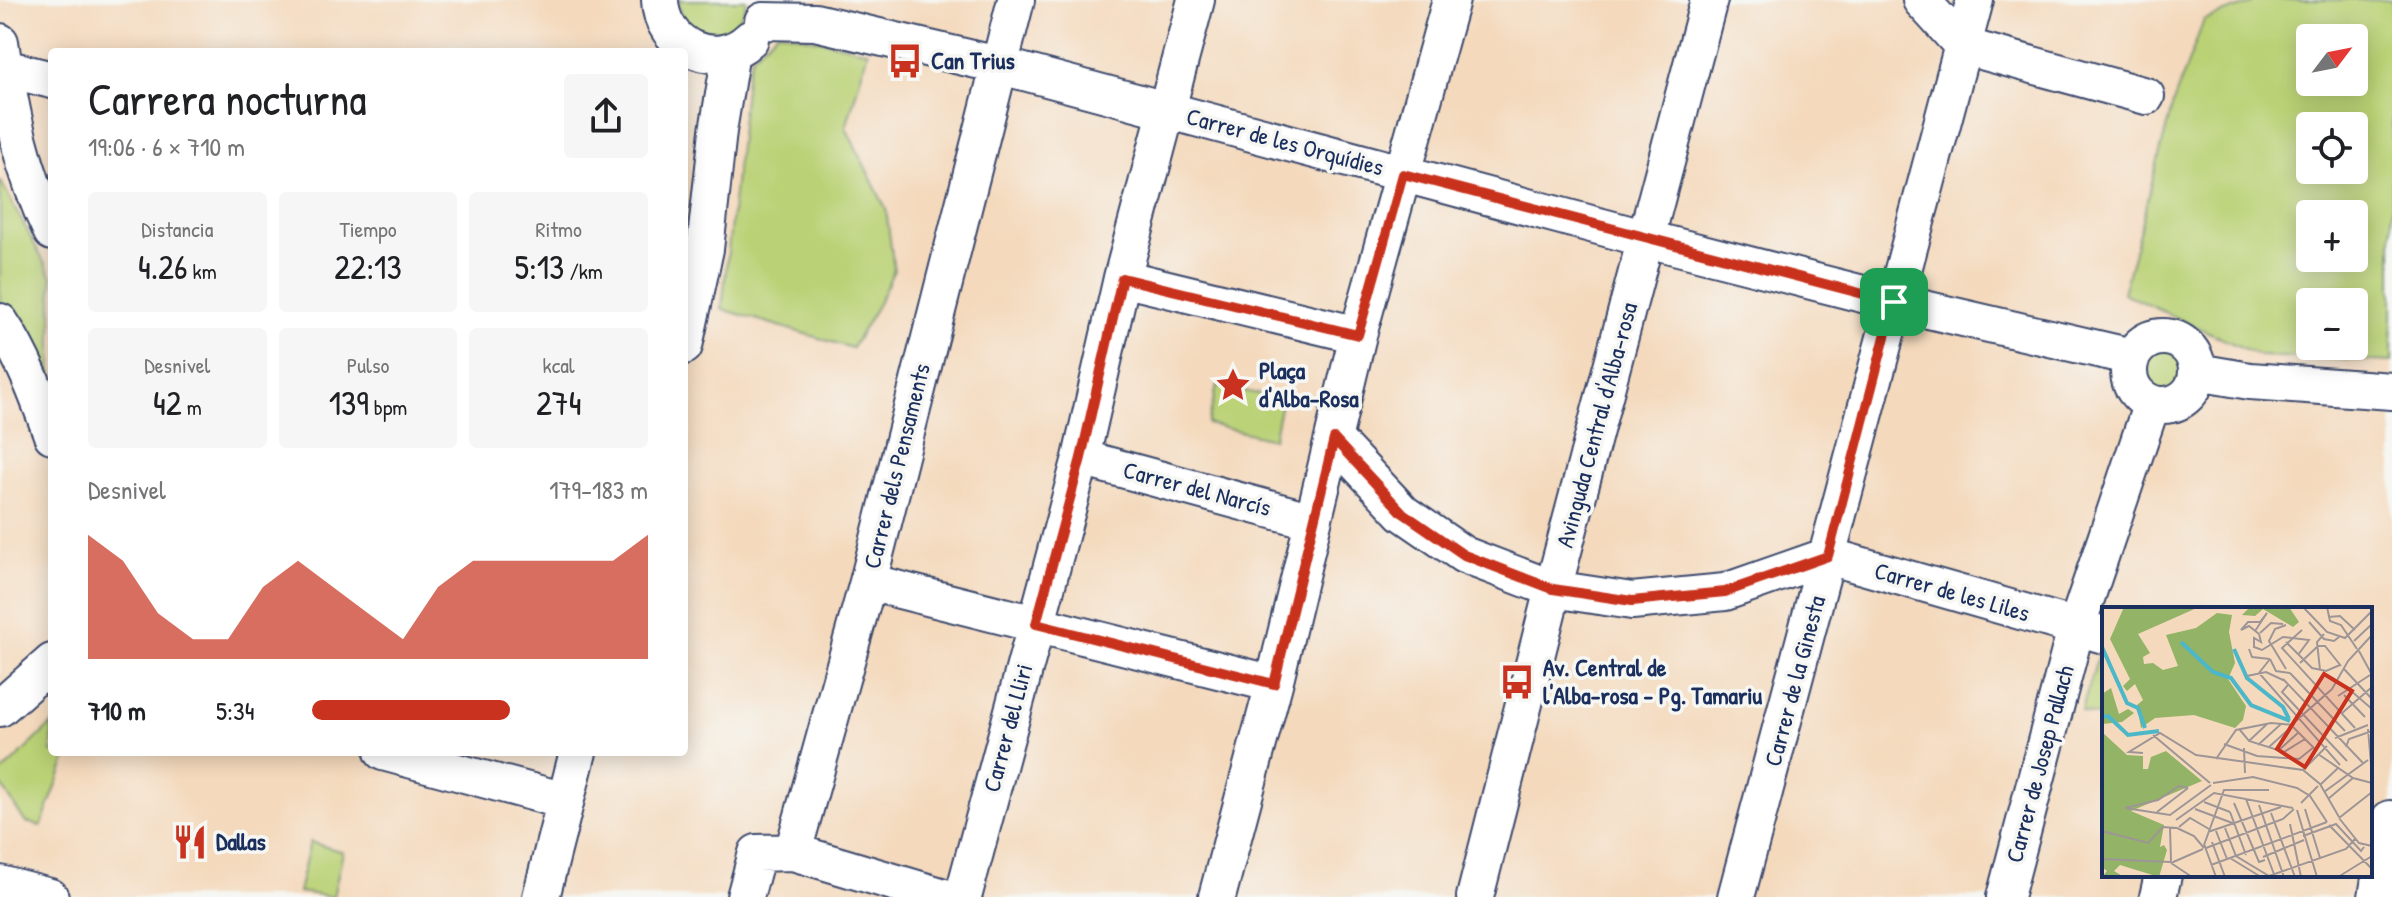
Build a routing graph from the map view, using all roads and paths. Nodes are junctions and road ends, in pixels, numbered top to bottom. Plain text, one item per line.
1 (660, 0) edge
2 (1016, 0) edge
3 (1196, 0) edge
4 (1451, 0) edge
5 (1709, 0) edge
6 (1921, 0) edge
7 (1975, 0) edge
8 (765, 10) edge
9 (1963, 46) junction
10 (688, 48) edge
11 (688, 48) edge
12 (731, 52) junction
13 (2, 55) edge
14 (998, 65) junction
15 (48, 78) edge
16 (2146, 96) dead end
17 (1166, 109) junction
18 (1403, 174) junction
19 (48, 224) edge
20 (1647, 239) junction
21 (694, 246) edge
22 (1122, 278) junction
23 (1894, 302) junction
24 (688, 306) edge
25 (0, 322) edge
26 (1358, 335) junction
27 (2132, 357) junction
28 (2197, 372) junction
29 (2392, 391) edge
30 (2152, 403) junction
31 (48, 425) edge
32 (1334, 439) junction
33 (1081, 458) junction
34 (1313, 521) junction
35 (1828, 556) junction
36 (868, 582) junction
37 (1553, 589) junction
38 (1036, 624) junction
39 (2090, 632) edge
40 (48, 666) edge
41 (48, 682) edge
42 (1274, 684) junction
43 (0, 708) edge
44 (0, 724) edge
45 (398, 756) edge
46 (577, 756) edge
47 (565, 801) junction
48 (2384, 817) edge
49 (793, 852) junction
50 (2163, 877) edge
51 (0, 884) edge
52 (50, 897) edge
53 (541, 897) edge
54 (745, 897) edge
55 (944, 897) edge
56 (963, 897) edge
57 (1217, 897) edge
58 (1475, 897) edge
59 (1736, 897) edge
60 (2005, 897) edge
61 (2158, 897) edge
62 (2377, 897) edge

1 - 10 street
2 - 14 street, Carrer dels Pensaments
3 - 17 street, Carrer del Lliri
4 - 18 street
5 - 20 street, Avinguda Central d'Alba-rosa
6 - 9 street
7 - 9 street, Carrer de la Ginesta
8 - 12 street
8 - 14 street, Carrer de les Orquídies
9 - 16 street
9 - 23 street, Carrer de la Ginesta
11 - 12 street
12 - 21 street
13 - 15 street
13 - 19 street
14 - 17 street, Carrer de les Orquídies
14 - 36 street, Carrer dels Pensaments
17 - 18 street, Carrer de les Orquídies
17 - 22 street, Carrer del Lliri
18 - 20 street, Carrer de les Orquídies
18 - 26 street
20 - 23 street, Carrer de les Orquídies
20 - 37 street, Avinguda Central d'Alba-rosa
21 - 24 street
22 - 26 street
22 - 33 street, Carrer del Lliri
23 - 27 street, Carrer de les Orquídies
23 - 35 street, Carrer de la Ginesta
25 - 31 street
26 - 32 street
27 - 28 street
27 - 30 street
28 - 29 street
28 - 30 street
30 - 39 street, Carrer de Josep Pallach
32 - 34 street
32 - 37 street
33 - 34 street, Carrer del Narcís
33 - 38 street, Carrer del Lliri
34 - 42 street
35 - 37 street
35 - 39 street, Carrer de les Liles
35 - 59 street, Carrer de la Ginesta
36 - 38 street
36 - 49 street, Carrer dels Pensaments
37 - 58 street, Avinguda Central d'Alba-rosa
38 - 42 street
38 - 56 street, Carrer del Lliri
39 - 60 street, Carrer de Josep Pallach
40 - 43 street
41 - 44 street
42 - 57 street
45 - 47 street
46 - 47 street
47 - 53 street
48 - 62 street
49 - 54 street
49 - 55 street
50 - 61 street
51 - 52 street

